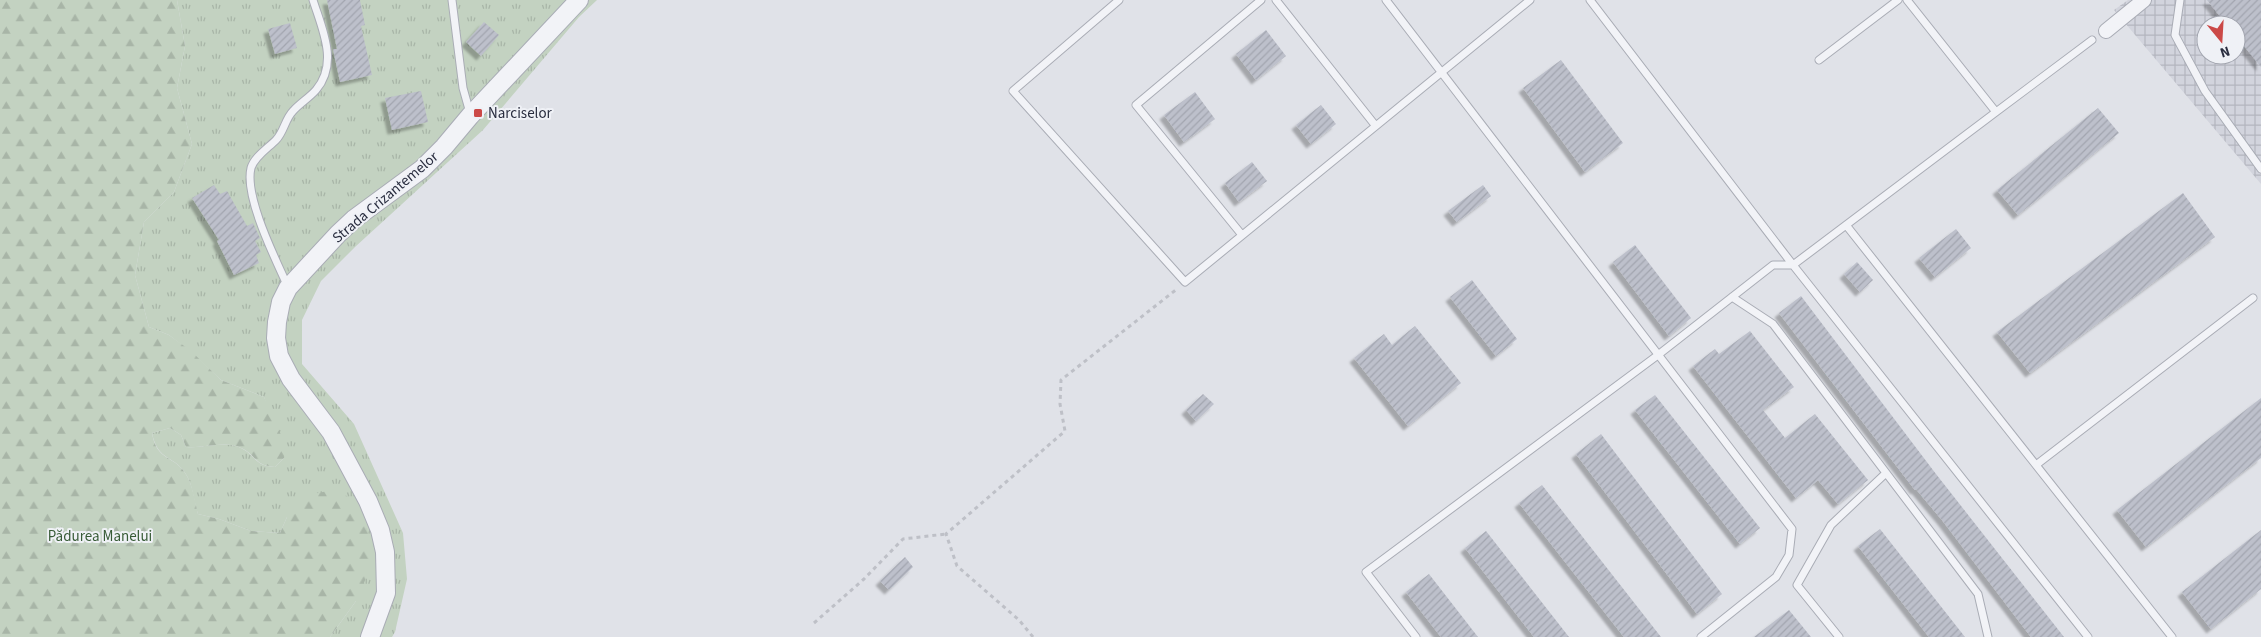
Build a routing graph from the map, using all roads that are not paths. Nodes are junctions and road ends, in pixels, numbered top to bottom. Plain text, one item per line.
1 (313, 0) edge
2 (452, 0) edge
3 (579, 0) edge
4 (1119, 0) edge
5 (1261, 0) edge
6 (1276, 0) edge
7 (1386, 0) edge
8 (1530, 0) edge
9 (1590, 0) edge
10 (1898, 0) edge
11 (1907, 0) edge
12 (2144, 0) edge
13 (2180, 0) edge
14 (2106, 31) dead end
15 (2092, 40) dead end
16 (1819, 60) dead end
17 (1441, 72) junction
18 (1996, 112) junction
19 (470, 116) junction
20 (1376, 126) junction
21 (2261, 170) edge
22 (1846, 225) junction
23 (1242, 235) junction
24 (1793, 265) junction
25 (288, 288) junction
26 (1732, 297) junction
27 (2253, 298) dead end
28 (1658, 355) junction
29 (2036, 465) junction
30 (1886, 473) junction
31 (370, 637) edge
32 (1416, 637) edge
33 (1701, 637) edge
34 (1839, 637) edge
35 (1988, 637) edge
36 (2088, 637) edge
37 (2172, 637) edge

1 - 25 lane
2 - 19 lane
3 - 19 street, Strada Crizantemelor
4 - 23 lane
5 - 23 lane
6 - 20 lane
7 - 17 lane
8 - 17 lane
9 - 24 lane
10 - 16 lane
11 - 18 lane
12 - 14 street
13 - 21 lane
15 - 18 lane
17 - 20 lane
17 - 28 lane
18 - 22 lane
19 - 25 street, Strada Crizantemelor
20 - 23 lane
22 - 24 lane
22 - 29 lane
24 - 26 lane
24 - 36 lane
25 - 31 street, Strada Crizantemelor
26 - 28 lane
26 - 30 lane
27 - 29 lane
28 - 32 lane
28 - 33 lane
29 - 37 lane
30 - 34 lane
30 - 35 lane

